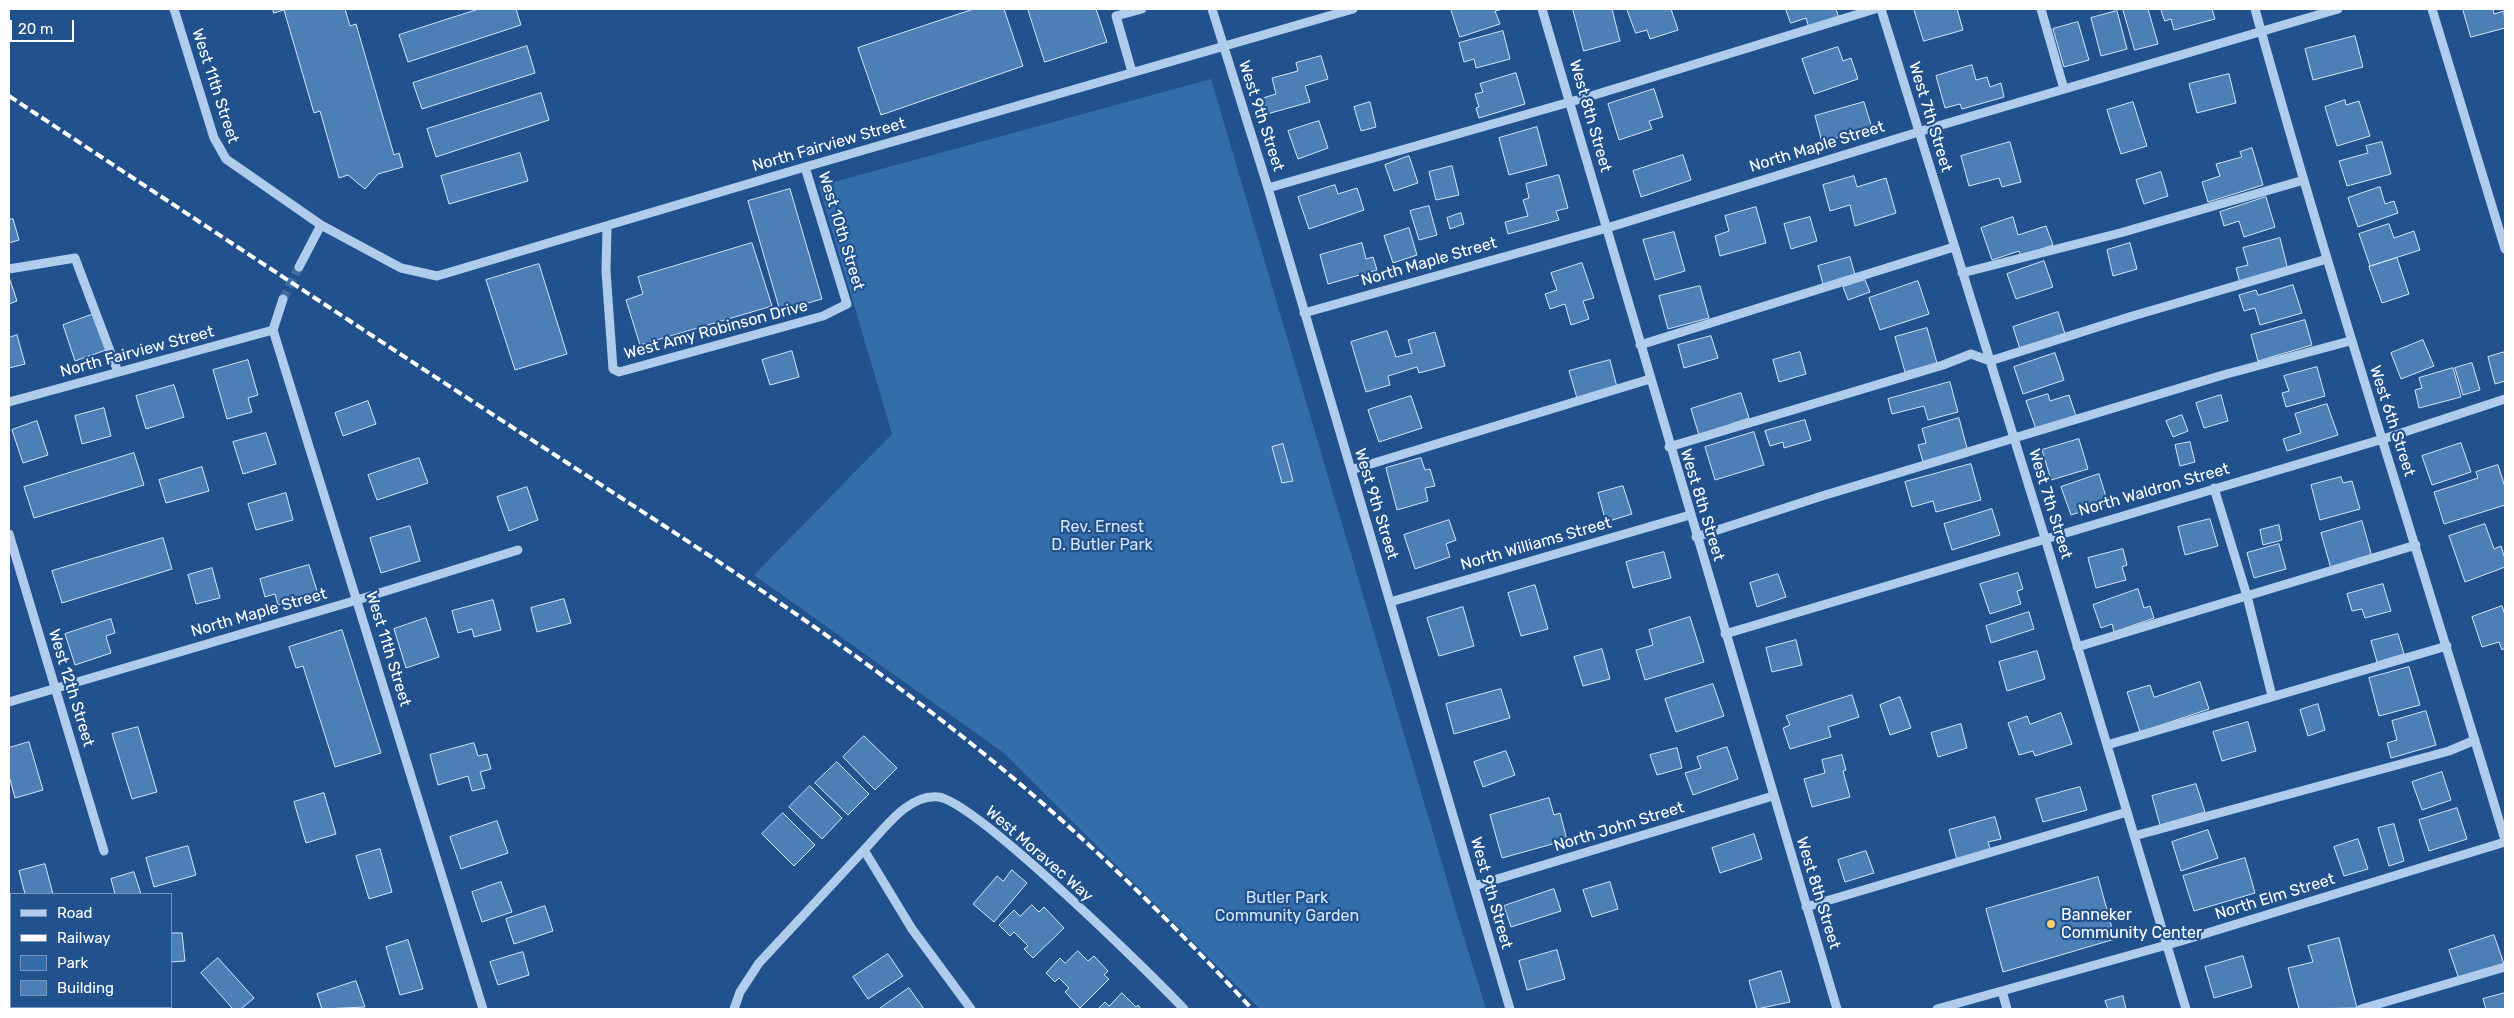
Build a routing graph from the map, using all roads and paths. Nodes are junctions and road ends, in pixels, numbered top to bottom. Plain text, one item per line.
1 (174, 9) edge
2 (1142, 9) edge
3 (1212, 9) edge
4 (1353, 9) edge
5 (1542, 9) edge
6 (1875, 9) edge
7 (1881, 9) edge
8 (2040, 9) edge
9 (2255, 9) edge
10 (2338, 9) edge
11 (2432, 9) edge
12 (2261, 32) junction
13 (1223, 47) junction
14 (1132, 72) junction
15 (2064, 89) junction
16 (1570, 101) junction
17 (1918, 132) junction
18 (805, 167) junction
19 (2304, 180) junction
20 (1268, 188) junction
21 (321, 225) junction
22 (607, 227) junction
23 (1607, 228) junction
24 (1954, 247) junction
25 (2505, 249) edge
26 (2327, 259) junction
27 (299, 267) tunnel mouth
28 (9, 269) edge
29 (1962, 273) junction
30 (283, 299) tunnel mouth
31 (847, 304) joint
32 (1304, 313) junction
33 (273, 330) junction
34 (2350, 341) junction
35 (1640, 345) junction
36 (1990, 361) junction
37 (118, 372) junction
38 (1650, 379) junction
39 (2505, 399) edge
40 (9, 402) edge
41 (2014, 438) junction
42 (2383, 439) junction
43 (1670, 447) junction
44 (1351, 470) junction
45 (2214, 488) junction
46 (1690, 515) junction
47 (9, 534) edge
48 (1696, 537) junction
49 (2045, 538) junction
50 (2416, 545) junction
51 (518, 550) dead end
52 (11, 552) edge
53 (2247, 596) junction
54 (357, 600) junction
55 (1390, 602) junction
56 (1725, 634) junction
57 (2447, 646) junction
58 (2077, 647) junction
59 (55, 689) junction
60 (2272, 696) junction
61 (9, 702) edge
62 (2476, 740) junction
63 (2107, 745) junction
64 (1773, 796) junction
65 (2127, 812) junction
66 (2134, 836) junction
67 (2505, 841) edge
68 (864, 850) junction
69 (104, 851) dead end
70 (1474, 886) junction
71 (1806, 907) junction
72 (2166, 946) junction
73 (2505, 967) edge
74 (2002, 991) junction
75 (483, 1009) edge
76 (734, 1009) edge
77 (971, 1009) edge
78 (1184, 1009) edge
79 (1510, 1009) edge
80 (1836, 1009) edge
81 (1937, 1009) edge
82 (2007, 1009) edge
83 (2186, 1009) edge
84 (2361, 1009) edge

1 - 21 street, West 11th Street
2 - 14 street
3 - 13 street, West 9th Street
4 - 13 street, North Fairview Street
5 - 16 street, West 8th Street
6 - 16 street
7 - 17 street, West 7th Street
8 - 15 street
9 - 12 street, West 6th Street
10 - 12 street, North Maple Street
11 - 25 street
12 - 15 street, North Maple Street
12 - 19 street, West 6th Street
13 - 14 street, North Fairview Street
13 - 20 street, West 9th Street
14 - 18 street, North Fairview Street
15 - 17 street, North Maple Street
16 - 20 street
16 - 23 street, West 8th Street
17 - 23 street, North Maple Street
17 - 24 street, West 7th Street
18 - 22 street, North Fairview Street
18 - 31 street, West 10th Street
19 - 26 street, West 6th Street
19 - 29 street
20 - 32 street, West 9th Street
21 - 22 street, North Fairview Street
21 - 27 street
22 - 31 street, West Amy Robinson Drive
23 - 32 street, North Maple Street
23 - 35 street, West 8th Street
24 - 29 street, West 7th Street
24 - 35 street
26 - 34 street, West 6th Street
26 - 36 street
28 - 37 street
29 - 36 street, West 7th Street
30 - 33 street
32 - 44 street, West 9th Street
33 - 37 street, North Fairview Street
33 - 54 street, West 11th Street
34 - 41 street
34 - 42 street, West 6th Street
35 - 38 street, West 8th Street
36 - 41 street, West 7th Street
36 - 43 street
37 - 40 street, North Fairview Street
38 - 43 street, West 8th Street
38 - 44 street
39 - 42 street, North Waldron Street
41 - 48 street
41 - 49 street, West 7th Street
42 - 45 street, North Waldron Street
42 - 50 street, West 6th Street
43 - 46 street, West 8th Street
44 - 55 street, West 9th Street
45 - 49 street, North Waldron Street
45 - 53 street
46 - 48 street, West 8th Street
46 - 55 street, North Williams Street
47 - 52 street, West 12th Street
48 - 56 street, West 8th Street
49 - 56 street, North Waldron Street
49 - 58 street, West 7th Street
50 - 53 street
50 - 57 street, West 6th Street
51 - 54 street, North Maple Street
52 - 59 street, West 12th Street
53 - 58 street
53 - 60 street
54 - 59 street, North Maple Street
54 - 75 street, West 11th Street
55 - 70 street, West 9th Street
56 - 64 street, West 8th Street
57 - 60 street
57 - 62 street, West 6th Street
58 - 63 street, West 7th Street
59 - 61 street, North Maple Street
59 - 69 street, West 12th Street
60 - 63 street
62 - 66 street
62 - 67 street, West 6th Street
63 - 65 street, West 7th Street
64 - 70 street, North John Street
64 - 71 street, West 8th Street
65 - 66 street, West 7th Street
65 - 71 street
66 - 72 street, West 7th Street
67 - 72 street, North Elm Street
68 - 76 street, West Moravec Way
68 - 77 street
68 - 78 street, West Moravec Way
70 - 79 street, West 9th Street
71 - 80 street, West 8th Street
72 - 74 street, North Elm Street
72 - 83 street, West 7th Street
73 - 84 street
74 - 81 street, North Elm Street
74 - 82 street

